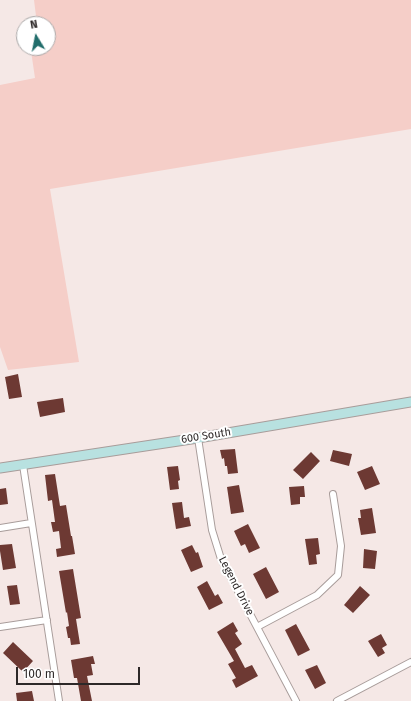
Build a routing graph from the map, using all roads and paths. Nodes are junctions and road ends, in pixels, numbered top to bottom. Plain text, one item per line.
1 (411, 402) edge
2 (198, 438) junction
3 (23, 464) junction
4 (0, 468) edge
5 (333, 494) dead end
6 (31, 523) junction
7 (0, 528) edge
8 (47, 620) junction
9 (0, 627) edge
10 (257, 627) junction
11 (411, 662) edge
12 (59, 701) edge
13 (296, 701) edge
14 (337, 701) edge

1 - 2 main road, 600 South
2 - 3 main road, 600 South
2 - 10 street, Legend Drive
3 - 4 main road, 600 South
3 - 6 street
5 - 10 street
6 - 7 street
6 - 8 street
8 - 9 street
8 - 12 street
10 - 13 street, Legend Drive
11 - 14 street

